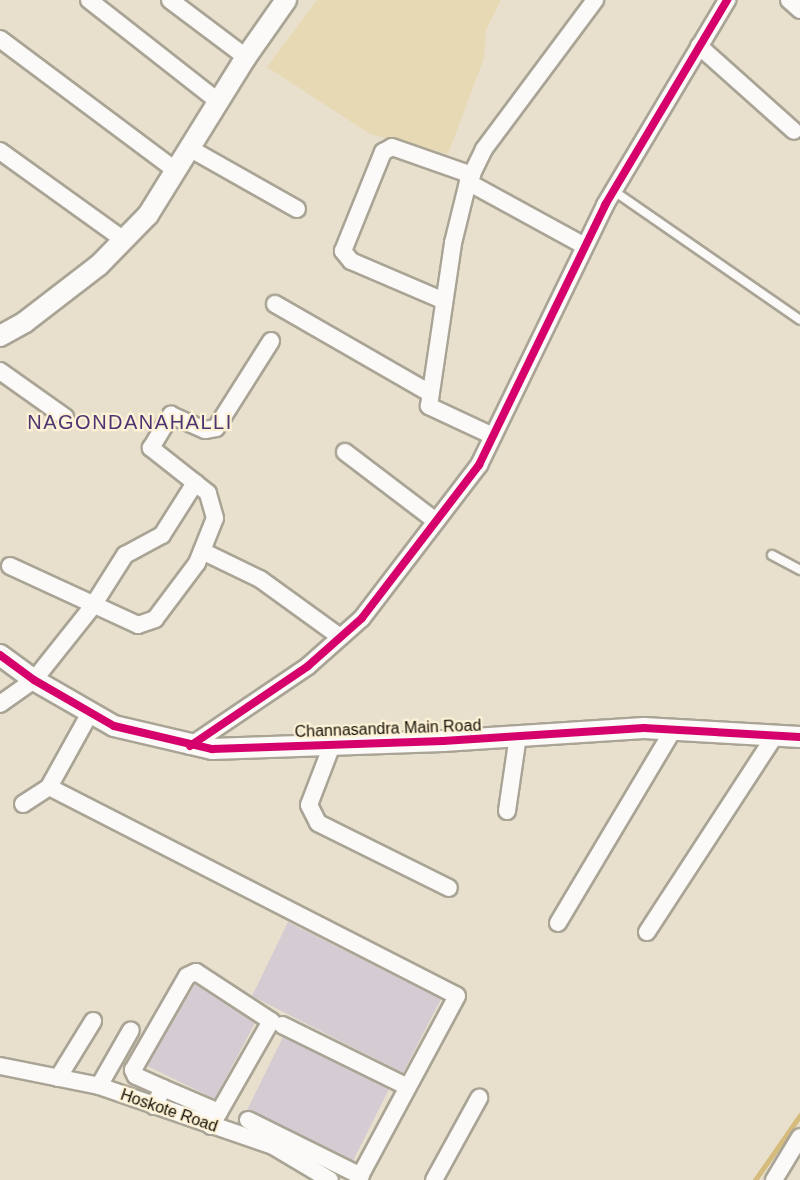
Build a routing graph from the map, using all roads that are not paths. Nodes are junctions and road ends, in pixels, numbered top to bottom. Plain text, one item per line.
1 (89, 0) edge
2 (170, 0) edge
3 (286, 0) edge
4 (595, 0) edge
5 (727, 0) edge
6 (789, 0) edge
7 (800, 10) edge
8 (0, 39) edge
9 (699, 46) junction
10 (246, 57) junction
11 (218, 101) junction
12 (794, 131) dead end
13 (189, 148) junction
14 (0, 151) edge
15 (175, 170) junction
16 (470, 179) junction
17 (614, 191) junction
18 (297, 210) dead end
19 (124, 240) junction
20 (585, 246) junction
21 (442, 300) junction
22 (275, 304) dead end
23 (800, 320) edge
24 (0, 336) edge
25 (271, 341) dead end
26 (0, 371) edge
27 (430, 393) junction
28 (65, 417) dead end
29 (493, 436) junction
30 (345, 452) dead end
31 (195, 483) junction
32 (436, 521) junction
33 (202, 551) junction
34 (772, 555) dead end
35 (10, 566) dead end
36 (800, 570) edge
37 (92, 607) junction
38 (340, 637) junction
39 (0, 655) edge
40 (34, 680) junction
41 (0, 704) edge
42 (90, 713) junction
43 (674, 730) junction
44 (518, 736) junction
45 (775, 736) junction
46 (800, 737) edge
47 (332, 745) junction
48 (190, 746) junction
49 (49, 787) junction
50 (23, 804) dead end
51 (507, 811) dead end
52 (449, 888) dead end
53 (558, 923) dead end
54 (647, 932) dead end
55 (93, 1021) dead end
56 (282, 1025) dead end
57 (131, 1030) dead end
58 (0, 1066) edge
59 (58, 1078) junction
60 (99, 1086) junction
61 (408, 1086) junction
62 (163, 1088) junction
63 (479, 1098) dead end
64 (154, 1106) junction
65 (215, 1119) junction
66 (248, 1120) dead end
67 (800, 1137) edge
68 (359, 1178) edge
69 (330, 1180) edge
70 (434, 1180) edge
71 (774, 1180) edge

1 - 11 street
2 - 10 street
3 - 10 street
4 - 16 street
5 - 9 street
6 - 7 street
8 - 15 street
9 - 12 street
9 - 17 street
10 - 11 street
11 - 13 street
13 - 15 street
13 - 18 street
14 - 19 street
15 - 19 street
16 - 20 street
16 - 21 street
16 - 21 street
17 - 20 street
17 - 23 lane
19 - 24 street
20 - 29 street
21 - 27 street
22 - 27 street
25 - 31 street
26 - 28 street
27 - 29 street
29 - 32 street
30 - 32 street
31 - 33 street
31 - 37 street
32 - 38 street
33 - 37 street
33 - 38 street
34 - 36 lane
35 - 37 street
37 - 40 street
38 - 48 street
39 - 40 street, Channasandra Main Road
40 - 41 street
40 - 42 street, Channasandra Main Road
42 - 48 street, Channasandra Main Road
42 - 49 street
43 - 44 street, Channasandra Main Road
43 - 45 street, Channasandra Main Road
43 - 53 street
44 - 47 street, Channasandra Main Road
44 - 51 street
45 - 46 street, Channasandra Main Road
45 - 54 street
47 - 48 street, Channasandra Main Road
47 - 52 street
49 - 50 street
49 - 61 street
55 - 59 street
56 - 61 street
57 - 60 street
58 - 59 street, Hoskote Road
59 - 60 street, Hoskote Road
60 - 64 street, Hoskote Road
61 - 68 street
62 - 64 street
62 - 65 street
62 - 65 street
63 - 70 street
64 - 65 street, Hoskote Road
65 - 69 street, Hoskote Road
66 - 68 street
67 - 71 street

